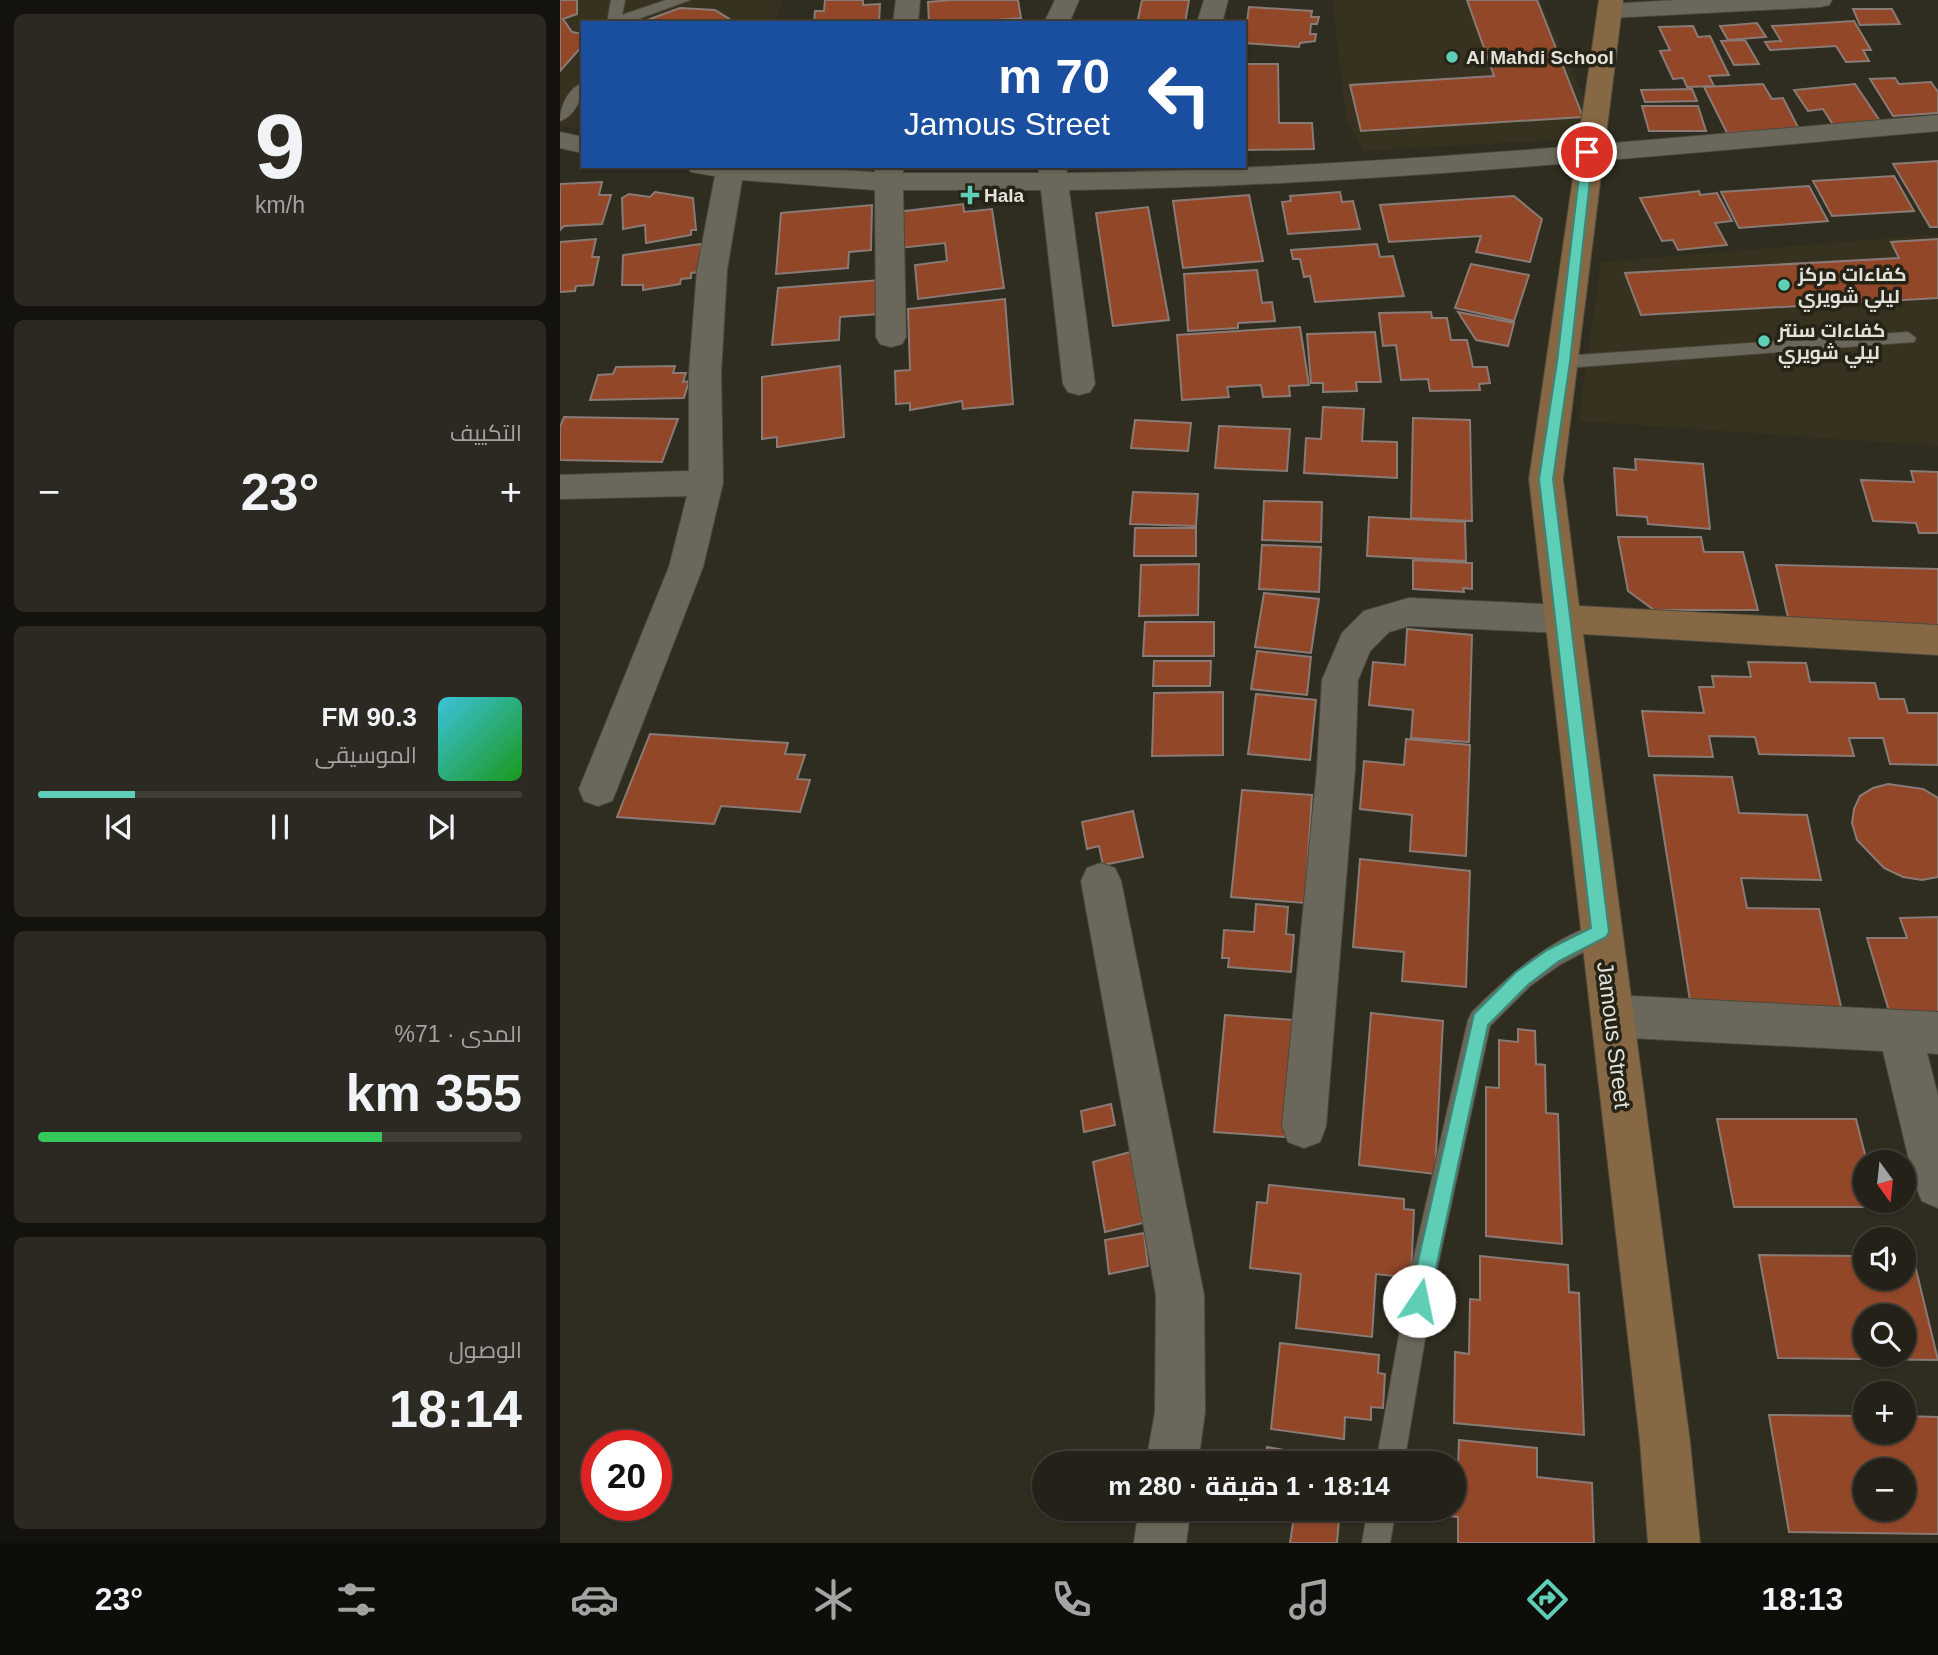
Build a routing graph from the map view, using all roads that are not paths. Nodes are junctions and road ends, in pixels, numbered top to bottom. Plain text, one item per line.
1 (618, 0) edge
2 (683, 0) edge
3 (908, 0) edge
4 (1067, 0) edge
5 (1216, 0) edge
6 (1820, 0) edge
7 (1610, 6) edge
8 (614, 21) edge
9 (619, 21) edge
10 (905, 21) edge
11 (1057, 21) edge
12 (1210, 21) edge
13 (580, 92) edge
14 (560, 94) edge
15 (560, 117) edge
16 (1938, 123) edge
17 (560, 140) edge
18 (581, 145) edge
19 (1587, 152) junction
20 (715, 168) edge
21 (1203, 172) edge
22 (888, 174) edge
23 (1052, 174) edge
24 (891, 337) dead end
25 (1908, 338) dead end
26 (1564, 362) junction
27 (1079, 384) dead end
28 (706, 483) junction
29 (560, 487) edge
30 (1562, 619) junction
31 (1938, 640) edge
32 (598, 789) dead end
33 (1101, 881) dead end
34 (1600, 932) junction
35 (1612, 1016) junction
36 (1919, 1033) edge
37 (1304, 1126) dead end
38 (1938, 1185) edge
39 (1174, 1451) edge
40 (1392, 1451) edge
41 (1163, 1521) edge
42 (1380, 1521) edge
43 (1160, 1543) edge
44 (1376, 1543) edge
45 (1674, 1543) edge

1 - 8 lane
2 - 9 lane
3 - 10 street
4 - 11 street
5 - 12 street
6 - 7 street
7 - 19 street, Jamous Street
13 - 14 lane
13 - 15 lane
16 - 19 street
17 - 18 street
19 - 21 street
19 - 26 street, Jamous Street
20 - 22 street
20 - 28 street
21 - 23 street
22 - 23 street
22 - 24 street
23 - 27 street
25 - 26 lane
26 - 30 street, Jamous Street
28 - 29 street
28 - 32 street
30 - 31 street
30 - 34 street, Jamous Street
30 - 37 street
33 - 39 street
34 - 35 street, Jamous Street
34 - 40 lane
35 - 36 street
35 - 45 street, Jamous Street
36 - 38 street
41 - 43 street
42 - 44 lane

